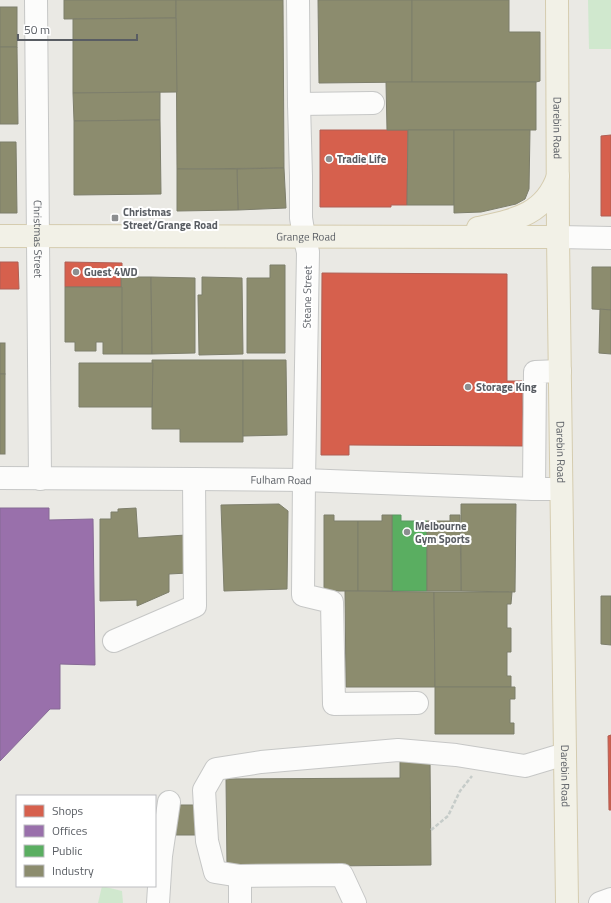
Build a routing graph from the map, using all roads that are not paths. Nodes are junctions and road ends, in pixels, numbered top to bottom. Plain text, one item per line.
1 (36, 0) edge
2 (298, 0) edge
3 (557, 0) edge
4 (373, 103) dead end
5 (299, 104) junction
6 (558, 175) junction
7 (0, 236) edge
8 (38, 236) junction
9 (304, 236) junction
10 (444, 236) junction
11 (558, 237) junction
12 (611, 238) edge
13 (560, 371) junction
14 (0, 478) edge
15 (40, 479) junction
16 (194, 479) junction
17 (304, 480) junction
18 (534, 489) junction
19 (562, 489) junction
20 (114, 641) dead end
21 (417, 703) dead end
22 (565, 754) junction
23 (169, 802) dead end
24 (240, 876) junction
25 (611, 899) edge
26 (158, 903) edge
27 (240, 903) edge
28 (355, 903) edge
29 (567, 903) edge
30 (600, 903) edge

1 - 8 street, Christmas Street
2 - 5 street, Steane Street
3 - 6 main road, Darebin Road
4 - 5 street
5 - 9 street, Steane Street
6 - 10 main road
6 - 11 main road, Darebin Road
7 - 8 main road, Grange Road
8 - 9 main road, Grange Road
8 - 15 street, Christmas Street
9 - 10 main road, Grange Road
9 - 17 street, Steane Street
10 - 11 main road, Grange Road
11 - 12 street, Grange Road
11 - 13 main road, Darebin Road
13 - 18 street
13 - 19 main road, Darebin Road
14 - 15 street, Fulham Road
15 - 16 street, Fulham Road
16 - 17 street, Fulham Road
16 - 20 street
17 - 18 street, Fulham Road
17 - 21 street, Steane Street
18 - 19 street, Fulham Road
19 - 22 main road, Darebin Road
22 - 24 street
22 - 29 main road, Darebin Road
23 - 26 street
24 - 27 street
24 - 28 street
25 - 30 street

